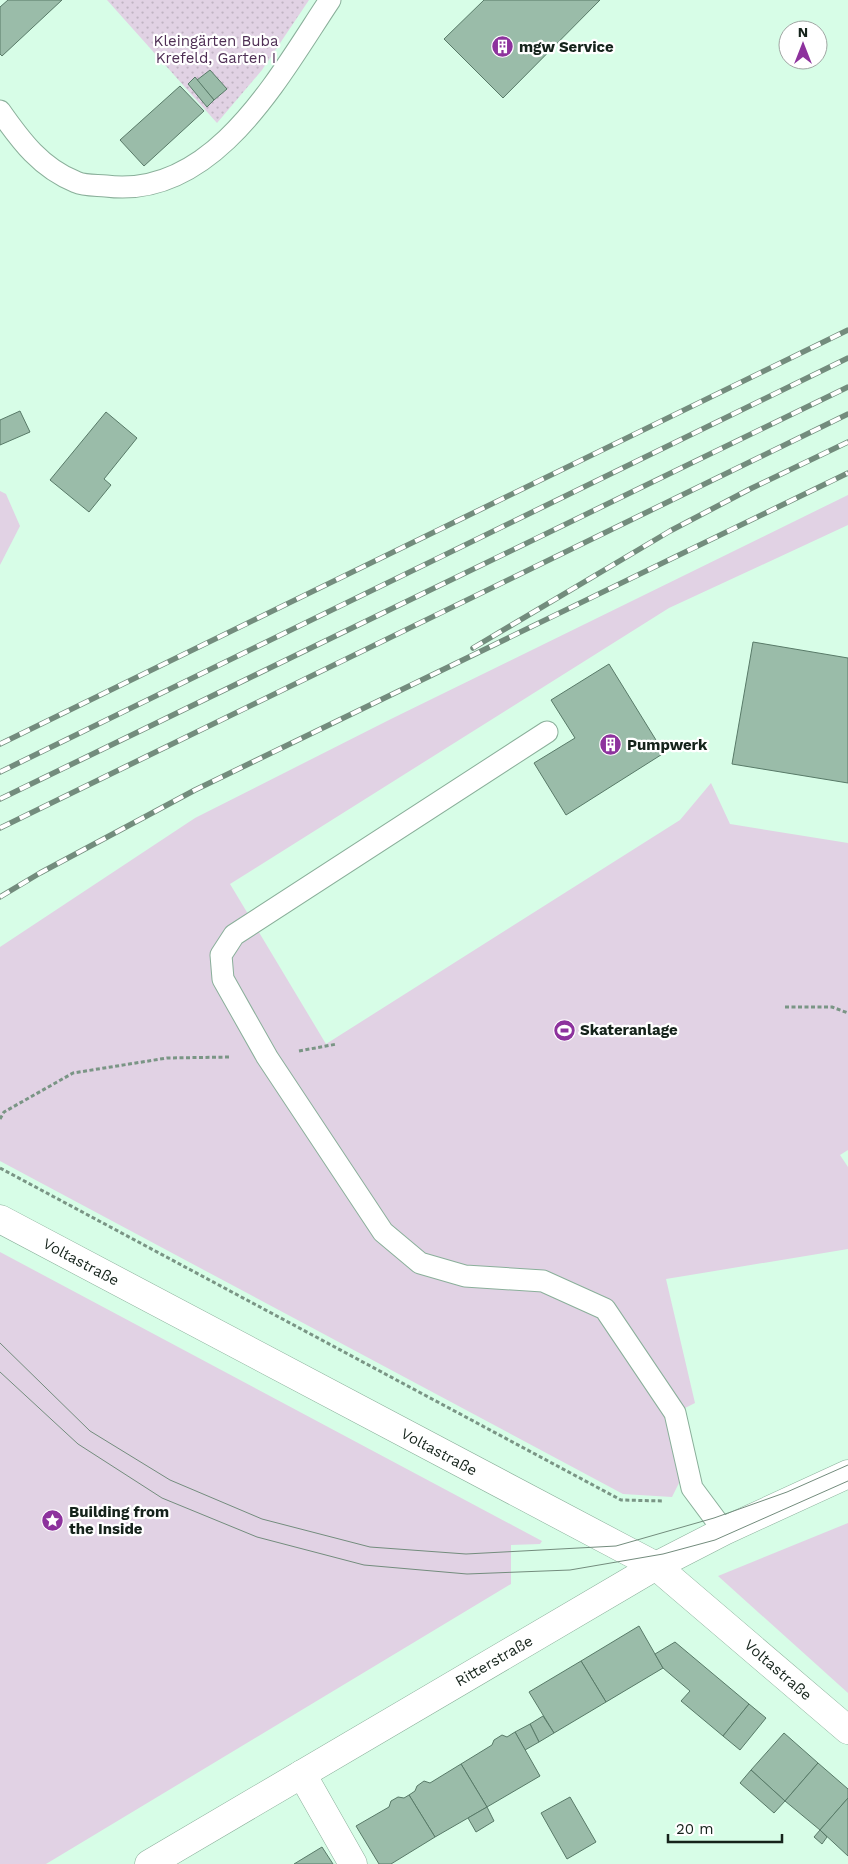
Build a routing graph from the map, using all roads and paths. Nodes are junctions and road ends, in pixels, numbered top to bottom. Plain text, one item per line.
1 (330, 0) edge
2 (0, 111) edge
3 (547, 732) dead end
4 (785, 1007) dead end
5 (848, 1013) edge
6 (337, 1044) dead end
7 (267, 1057) junction
8 (0, 1119) edge
9 (0, 1168) edge
10 (0, 1219) edge
11 (848, 1474) edge
12 (702, 1500) junction
13 (724, 1531) junction
14 (656, 1566) junction
15 (848, 1730) edge
16 (302, 1774) junction
17 (149, 1864) edge
18 (353, 1864) edge

1 - 2 lane
3 - 7 lane
4 - 5 path
6 - 7 path
7 - 8 path
7 - 12 lane
9 - 12 path
10 - 14 street, Voltastraße
11 - 13 street, Ritterstraße
12 - 13 lane
13 - 14 street, Ritterstraße
14 - 15 street, Voltastraße
14 - 16 street, Ritterstraße
16 - 17 street, Ritterstraße
16 - 18 street

